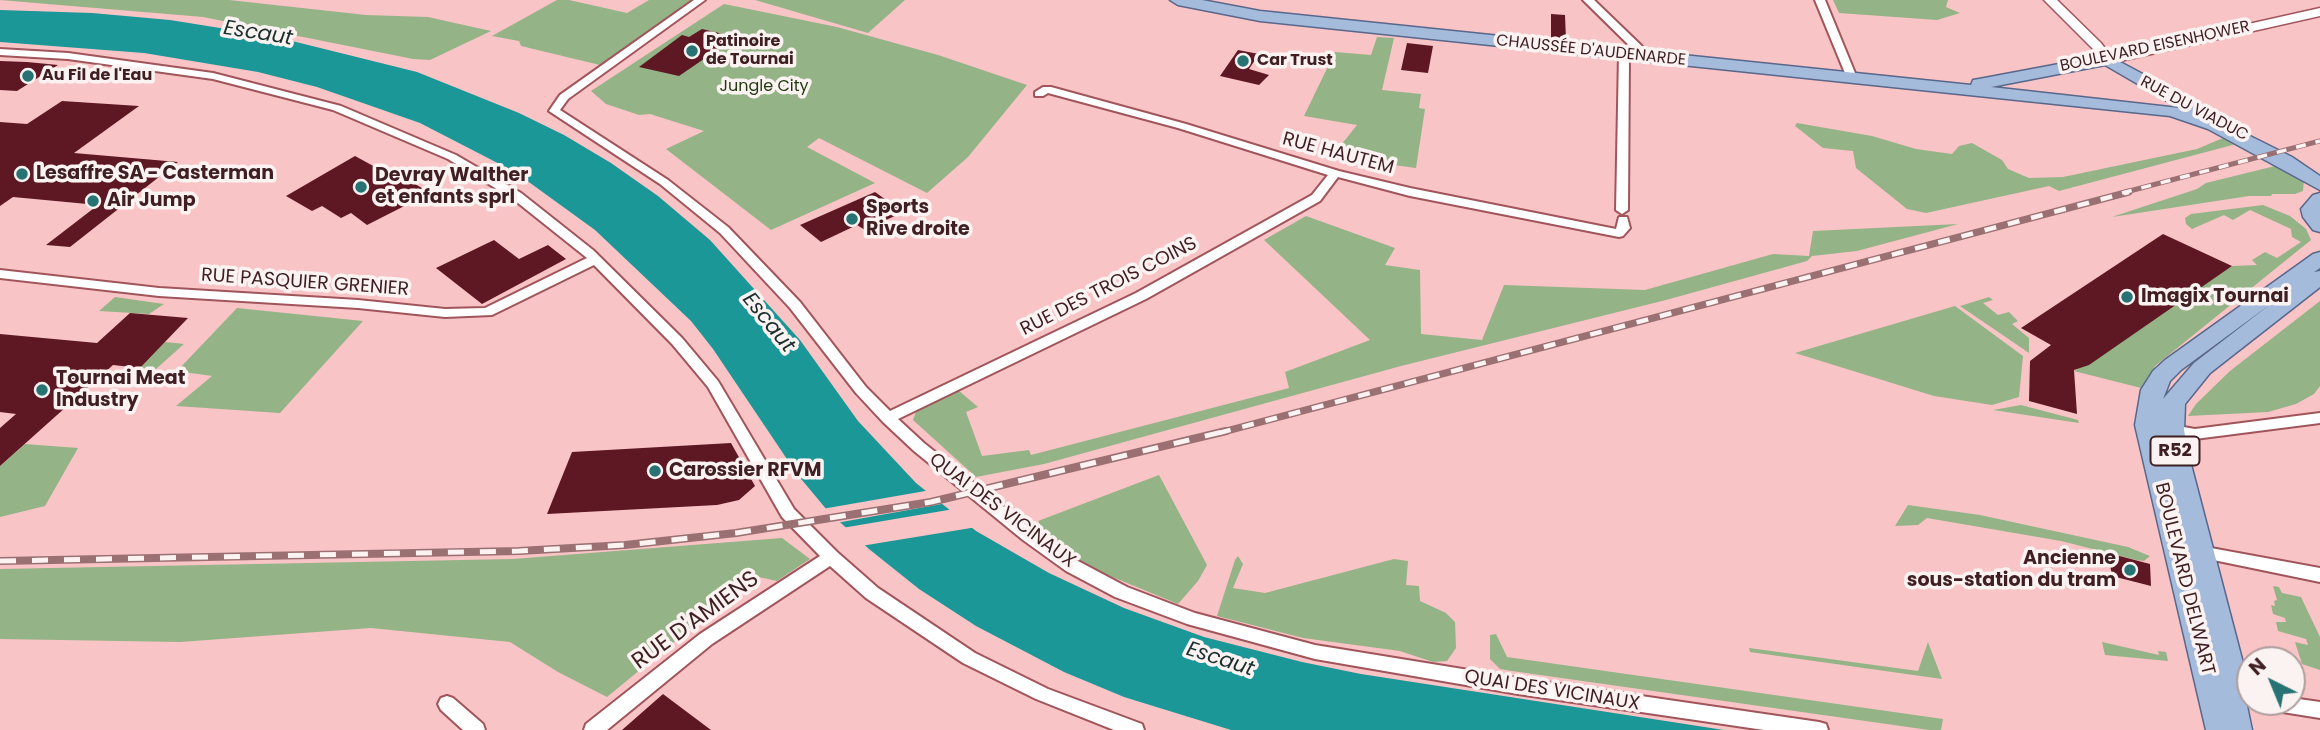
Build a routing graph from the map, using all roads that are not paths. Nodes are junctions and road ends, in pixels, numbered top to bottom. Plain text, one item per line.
1 (700, 0) edge
2 (1178, 0) edge
3 (1588, 0) edge
4 (1820, 0) edge
5 (2050, 0) edge
6 (2320, 12) edge
7 (0, 52) edge
8 (1624, 54) junction
9 (1646, 56) junction
10 (2107, 61) junction
11 (1852, 78) junction
12 (1989, 81) junction
13 (1958, 89) junction
14 (1039, 94) dead end
15 (2005, 94) junction
16 (2178, 107) junction
17 (1335, 173) junction
18 (2320, 174) edge
19 (2320, 184) edge
20 (2320, 199) edge
21 (2320, 226) edge
22 (2320, 258) edge
23 (596, 259) junction
24 (0, 274) edge
25 (2320, 277) edge
26 (888, 418) junction
27 (2320, 418) edge
28 (2172, 430) junction
29 (2200, 552) junction
30 (831, 557) junction
31 (2320, 575) edge
32 (2236, 689) edge
33 (2236, 701) edge
34 (447, 704) dead end
35 (476, 730) edge
36 (593, 730) edge
37 (1135, 730) edge
38 (1819, 730) edge
39 (2221, 730) edge
40 (2237, 730) edge

1 - 26 street, QUAI DES VICINAUX
2 - 8 main road, CHAUSSÉE D'AUDENARDE
3 - 9 street
4 - 11 street
5 - 10 street, RUE DU VIADUC
6 - 10 street, BOULEVARD EISENHOWER
7 - 23 street
8 - 9 main road, CHAUSSÉE D'AUDENARDE
8 - 17 street, RUE HAUTEM
9 - 11 main road, CHAUSSÉE D'AUDENARDE
10 - 12 main road, BOULEVARD EISENHOWER
10 - 16 main road, RUE DU VIADUC
11 - 13 main road, CHAUSSÉE D'AUDENARDE
12 - 13 main road, CHAUSSÉE D'AUDENARDE
12 - 15 street
13 - 15 main road, CHAUSSÉE D'AUDENARDE
14 - 17 street, RUE HAUTEM
15 - 16 main road, CHAUSSÉE D'AUDENARDE
16 - 18 main road, RUE DU VIADUC
16 - 19 main road, RUE DU VIADUC
17 - 26 street, RUE DES TROIS COINS
20 - 21 main road
22 - 39 main road, BOULEVARD DELWART / R52
23 - 24 street, RUE PASQUIER GRENIER
23 - 30 street
25 - 28 main road, BOULEVARD DELWART / R52
26 - 38 street, QUAI DES VICINAUX
27 - 28 street
28 - 29 main road, BOULEVARD DELWART / R52
29 - 31 street
29 - 32 main road, BOULEVARD DELWART / R52
30 - 36 street, RUE D'AMIENS
30 - 37 street
33 - 40 main road, BOULEVARD DELWART / R52
34 - 35 street

